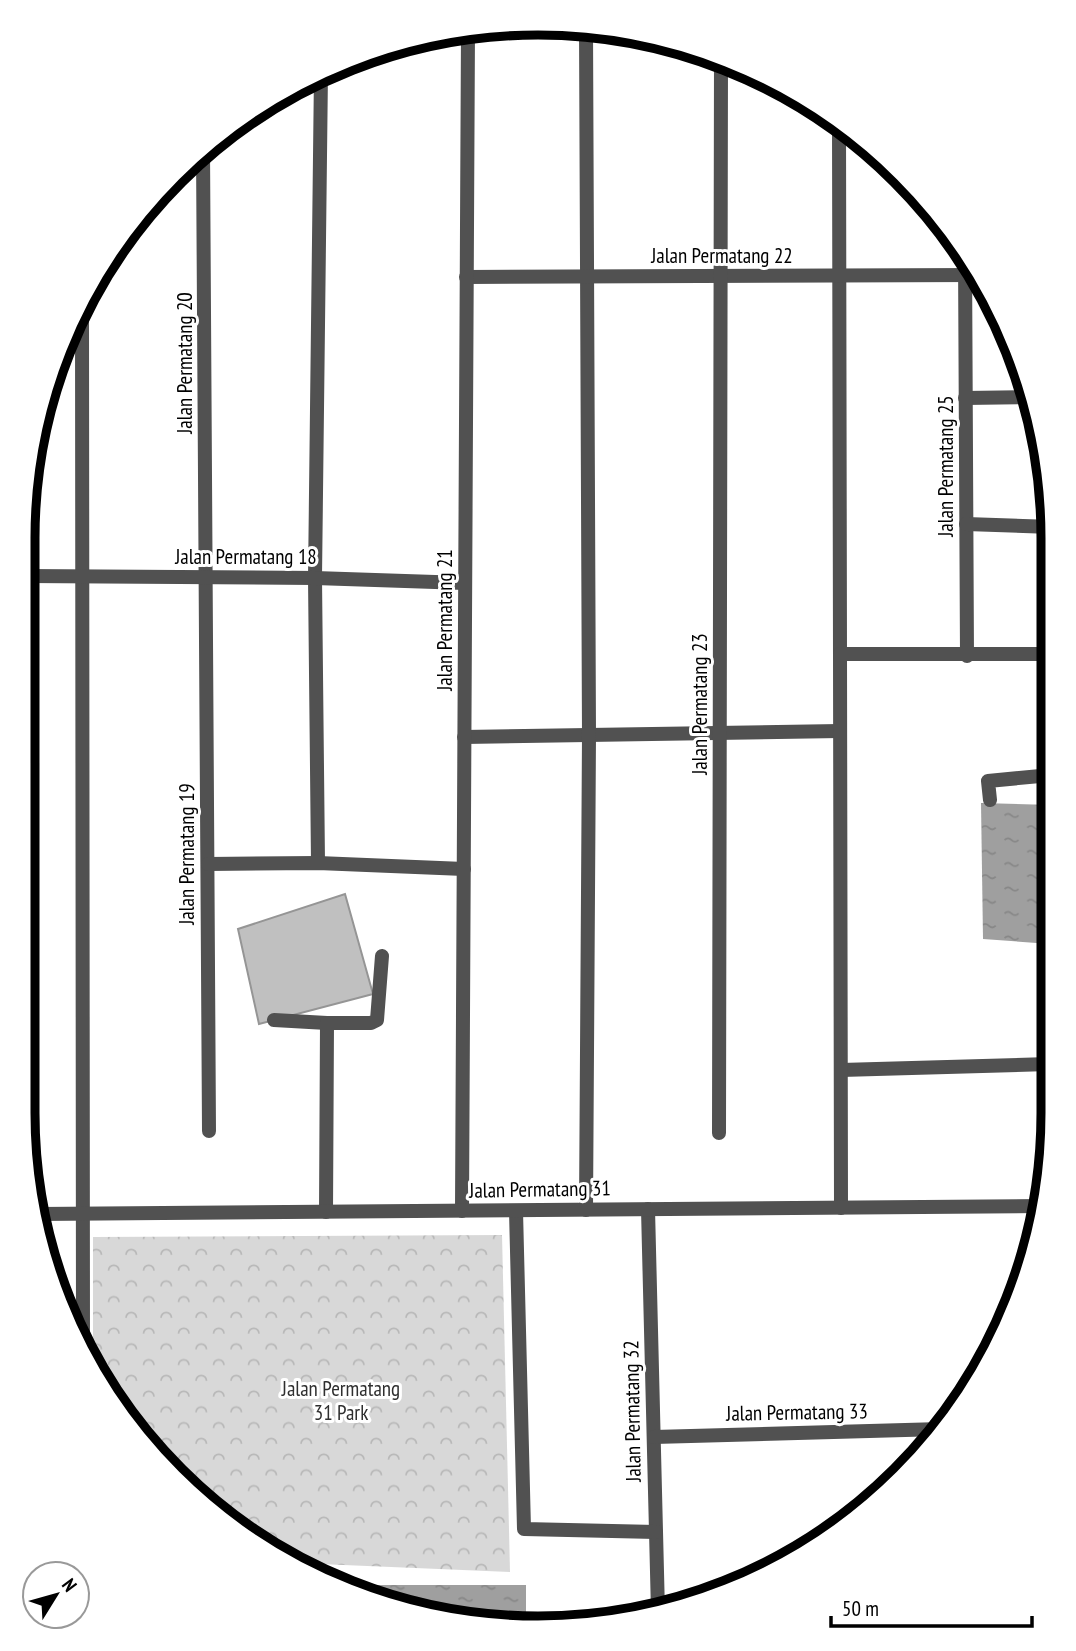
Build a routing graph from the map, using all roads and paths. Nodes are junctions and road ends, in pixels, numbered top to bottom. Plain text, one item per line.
1 (586, 37) edge
2 (467, 40) edge
3 (721, 70) edge
4 (321, 85) edge
5 (839, 135) edge
6 (204, 162) edge
7 (966, 275) edge
8 (722, 276) junction
9 (839, 276) junction
10 (466, 277) junction
11 (589, 277) junction
12 (972, 283) edge
13 (82, 327) edge
14 (1021, 397) edge
15 (965, 398) junction
16 (966, 524) junction
17 (1041, 527) edge
18 (35, 576) edge
19 (82, 576) junction
20 (206, 577) junction
21 (315, 578) junction
22 (465, 583) junction
23 (841, 654) junction
24 (1041, 654) edge
25 (967, 656) junction
26 (840, 731) junction
27 (719, 733) junction
28 (589, 735) junction
29 (464, 737) junction
30 (1041, 776) edge
31 (990, 800) dead end
32 (318, 863) junction
33 (208, 864) junction
34 (464, 869) junction
35 (382, 956) dead end
36 (274, 1020) dead end
37 (327, 1023) junction
38 (1041, 1064) edge
39 (841, 1070) junction
40 (209, 1131) dead end
41 (719, 1133) dead end
42 (1032, 1206) edge
43 (841, 1208) junction
44 (648, 1209) junction
45 (586, 1210) junction
46 (462, 1211) junction
47 (516, 1211) junction
48 (326, 1212) junction
49 (46, 1214) edge
50 (81, 1214) junction
51 (83, 1326) edge
52 (929, 1429) edge
53 (654, 1437) junction
54 (656, 1532) junction
55 (658, 1601) edge

1 - 11 street
2 - 10 street, Jalan Permatang 21
3 - 8 street, Jalan Permatang 23
4 - 21 street
5 - 9 street
6 - 20 street, Jalan Permatang 20
7 - 9 street, Jalan Permatang 22
8 - 9 street, Jalan Permatang 22
8 - 11 street, Jalan Permatang 22
8 - 27 street, Jalan Permatang 23
9 - 23 street
10 - 11 street, Jalan Permatang 22
10 - 22 street, Jalan Permatang 21
11 - 28 street
12 - 15 street, Jalan Permatang 25
13 - 19 street
14 - 15 street
15 - 16 street, Jalan Permatang 25
16 - 17 street
16 - 25 street, Jalan Permatang 25
18 - 19 street, Jalan Permatang 18
19 - 20 street, Jalan Permatang 18
19 - 50 street
20 - 21 street, Jalan Permatang 18
20 - 33 street, Jalan Permatang 19
21 - 22 street, Jalan Permatang 18
21 - 32 street
22 - 29 street, Jalan Permatang 21
23 - 25 street
23 - 26 street
24 - 25 street
26 - 27 street
26 - 39 street
27 - 28 street
27 - 41 street, Jalan Permatang 23
28 - 29 street
28 - 45 street
29 - 34 street, Jalan Permatang 21
30 - 31 street
32 - 33 street
32 - 34 street
33 - 40 street, Jalan Permatang 19
34 - 46 street, Jalan Permatang 21
35 - 37 street
36 - 37 street
37 - 48 street
38 - 39 street
39 - 43 street
42 - 43 street, Jalan Permatang 31
43 - 44 street, Jalan Permatang 31
44 - 45 street, Jalan Permatang 31
44 - 53 street, Jalan Permatang 32
45 - 47 street, Jalan Permatang 31
46 - 47 street, Jalan Permatang 31
46 - 48 street, Jalan Permatang 31
47 - 54 street
48 - 50 street, Jalan Permatang 31
49 - 50 street, Jalan Permatang 31
50 - 51 street
52 - 53 street, Jalan Permatang 33
53 - 54 street, Jalan Permatang 32
54 - 55 street, Jalan Permatang 32

